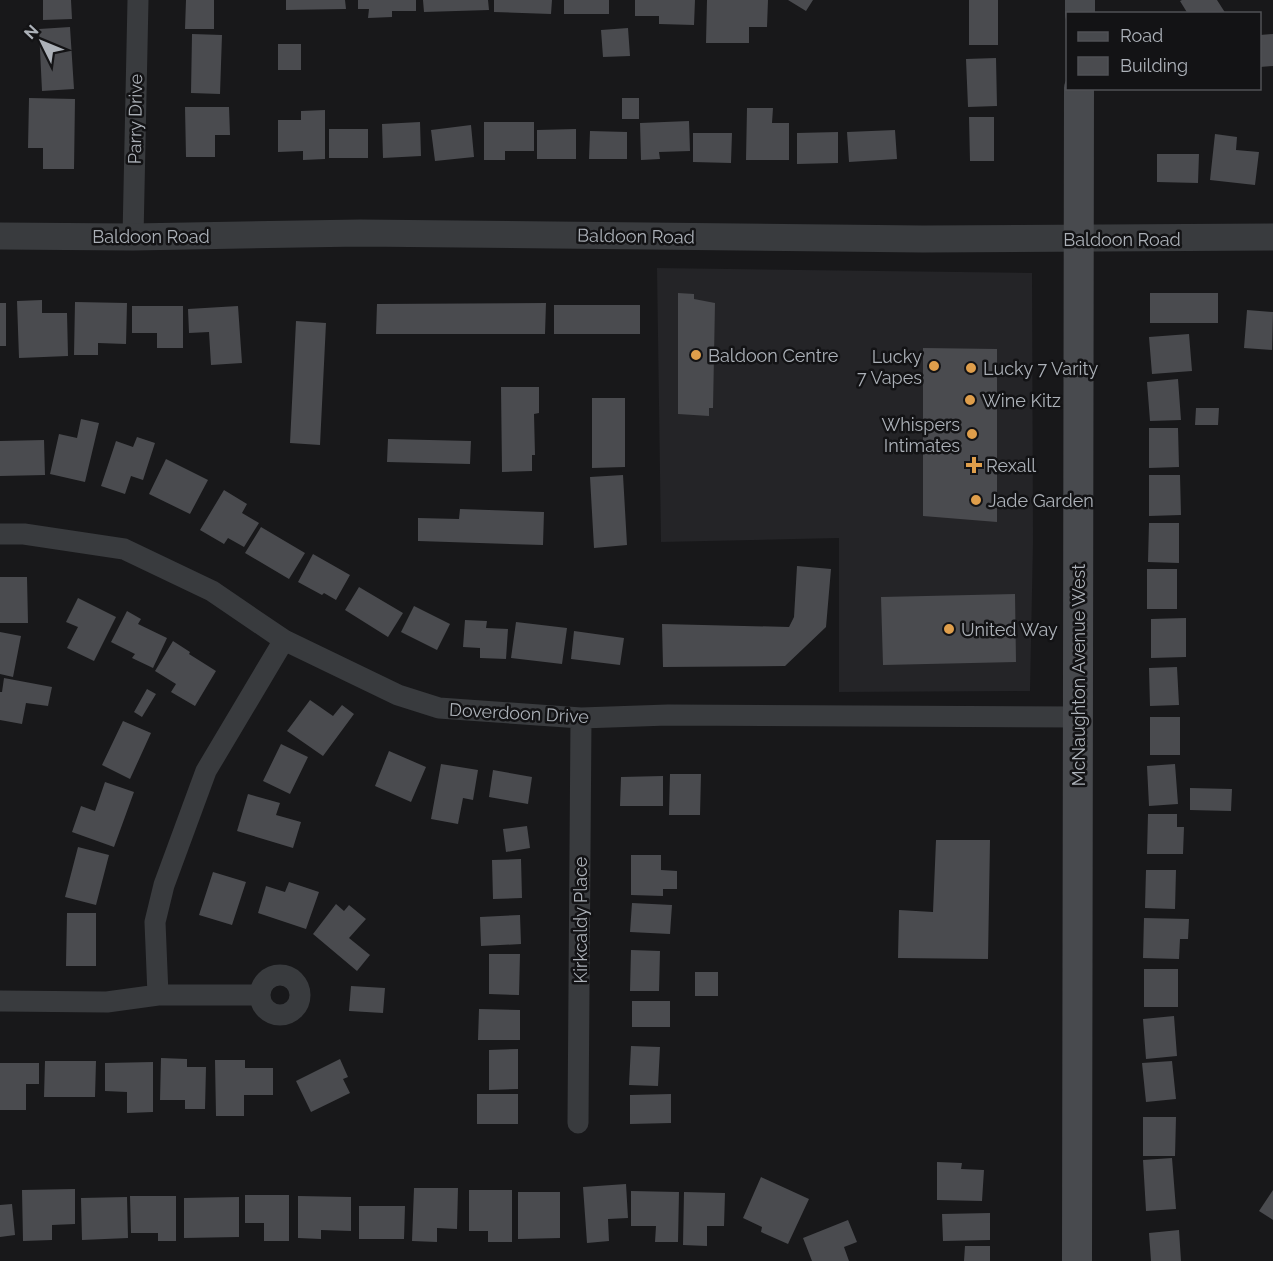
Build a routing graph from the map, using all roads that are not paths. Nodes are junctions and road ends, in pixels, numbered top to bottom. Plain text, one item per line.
1 (138, 0) edge
2 (1079, 90) edge
3 (0, 237) edge
4 (133, 237) junction
5 (1273, 237) edge
6 (1078, 239) junction
7 (0, 534) edge
8 (284, 640) junction
9 (581, 717) junction
10 (1078, 717) junction
11 (259, 994) dead end
12 (158, 995) junction
13 (0, 1001) edge
14 (579, 1123) dead end
15 (1077, 1261) edge

1 - 4 street, Parry Drive
2 - 6 main road, McNaughton Avenue West
3 - 4 street, Baldoon Road
4 - 6 street, Baldoon Road
5 - 6 street, Baldoon Road
6 - 10 main road, McNaughton Avenue West
7 - 8 street, Doverdoon Drive
8 - 9 street, Doverdoon Drive
8 - 12 street
9 - 10 street, Doverdoon Drive
9 - 14 street, Kirkcaldy Place
10 - 15 main road, McNaughton Avenue West
11 - 12 street
12 - 13 street

